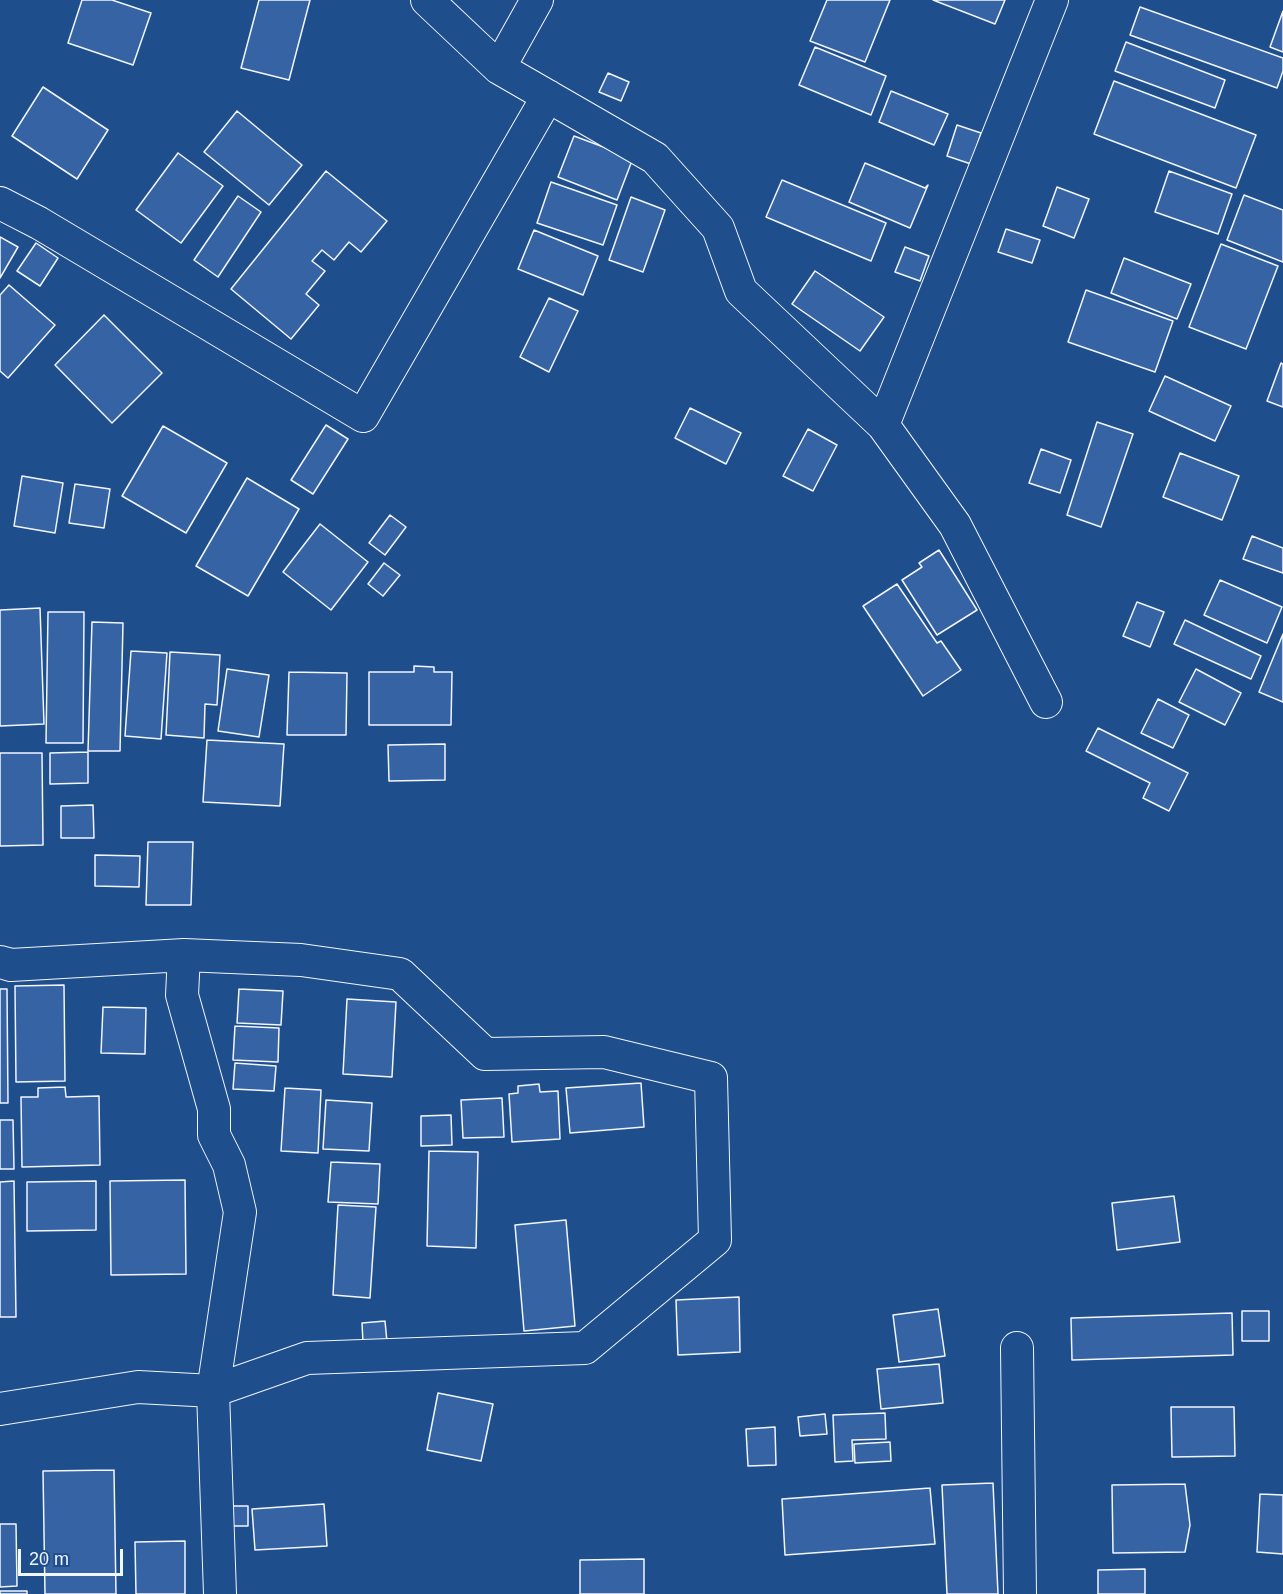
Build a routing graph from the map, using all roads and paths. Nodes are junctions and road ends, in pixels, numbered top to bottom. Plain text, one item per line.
1 (427, 0) edge
2 (537, 0) edge
3 (1052, 0) edge
4 (500, 68) junction
5 (548, 96) junction
6 (0, 203) edge
7 (883, 425) junction
8 (1046, 702) dead end
9 (184, 955) junction
10 (0, 962) edge
11 (1017, 1348) dead end
12 (213, 1391) junction
13 (0, 1409) edge
14 (220, 1594) edge
15 (1020, 1594) edge

1 - 4 street
2 - 4 street
3 - 7 street
4 - 5 street
5 - 6 street
5 - 7 street
7 - 8 street
9 - 10 street
9 - 12 street
9 - 12 street
11 - 15 street
12 - 13 street
12 - 14 street

